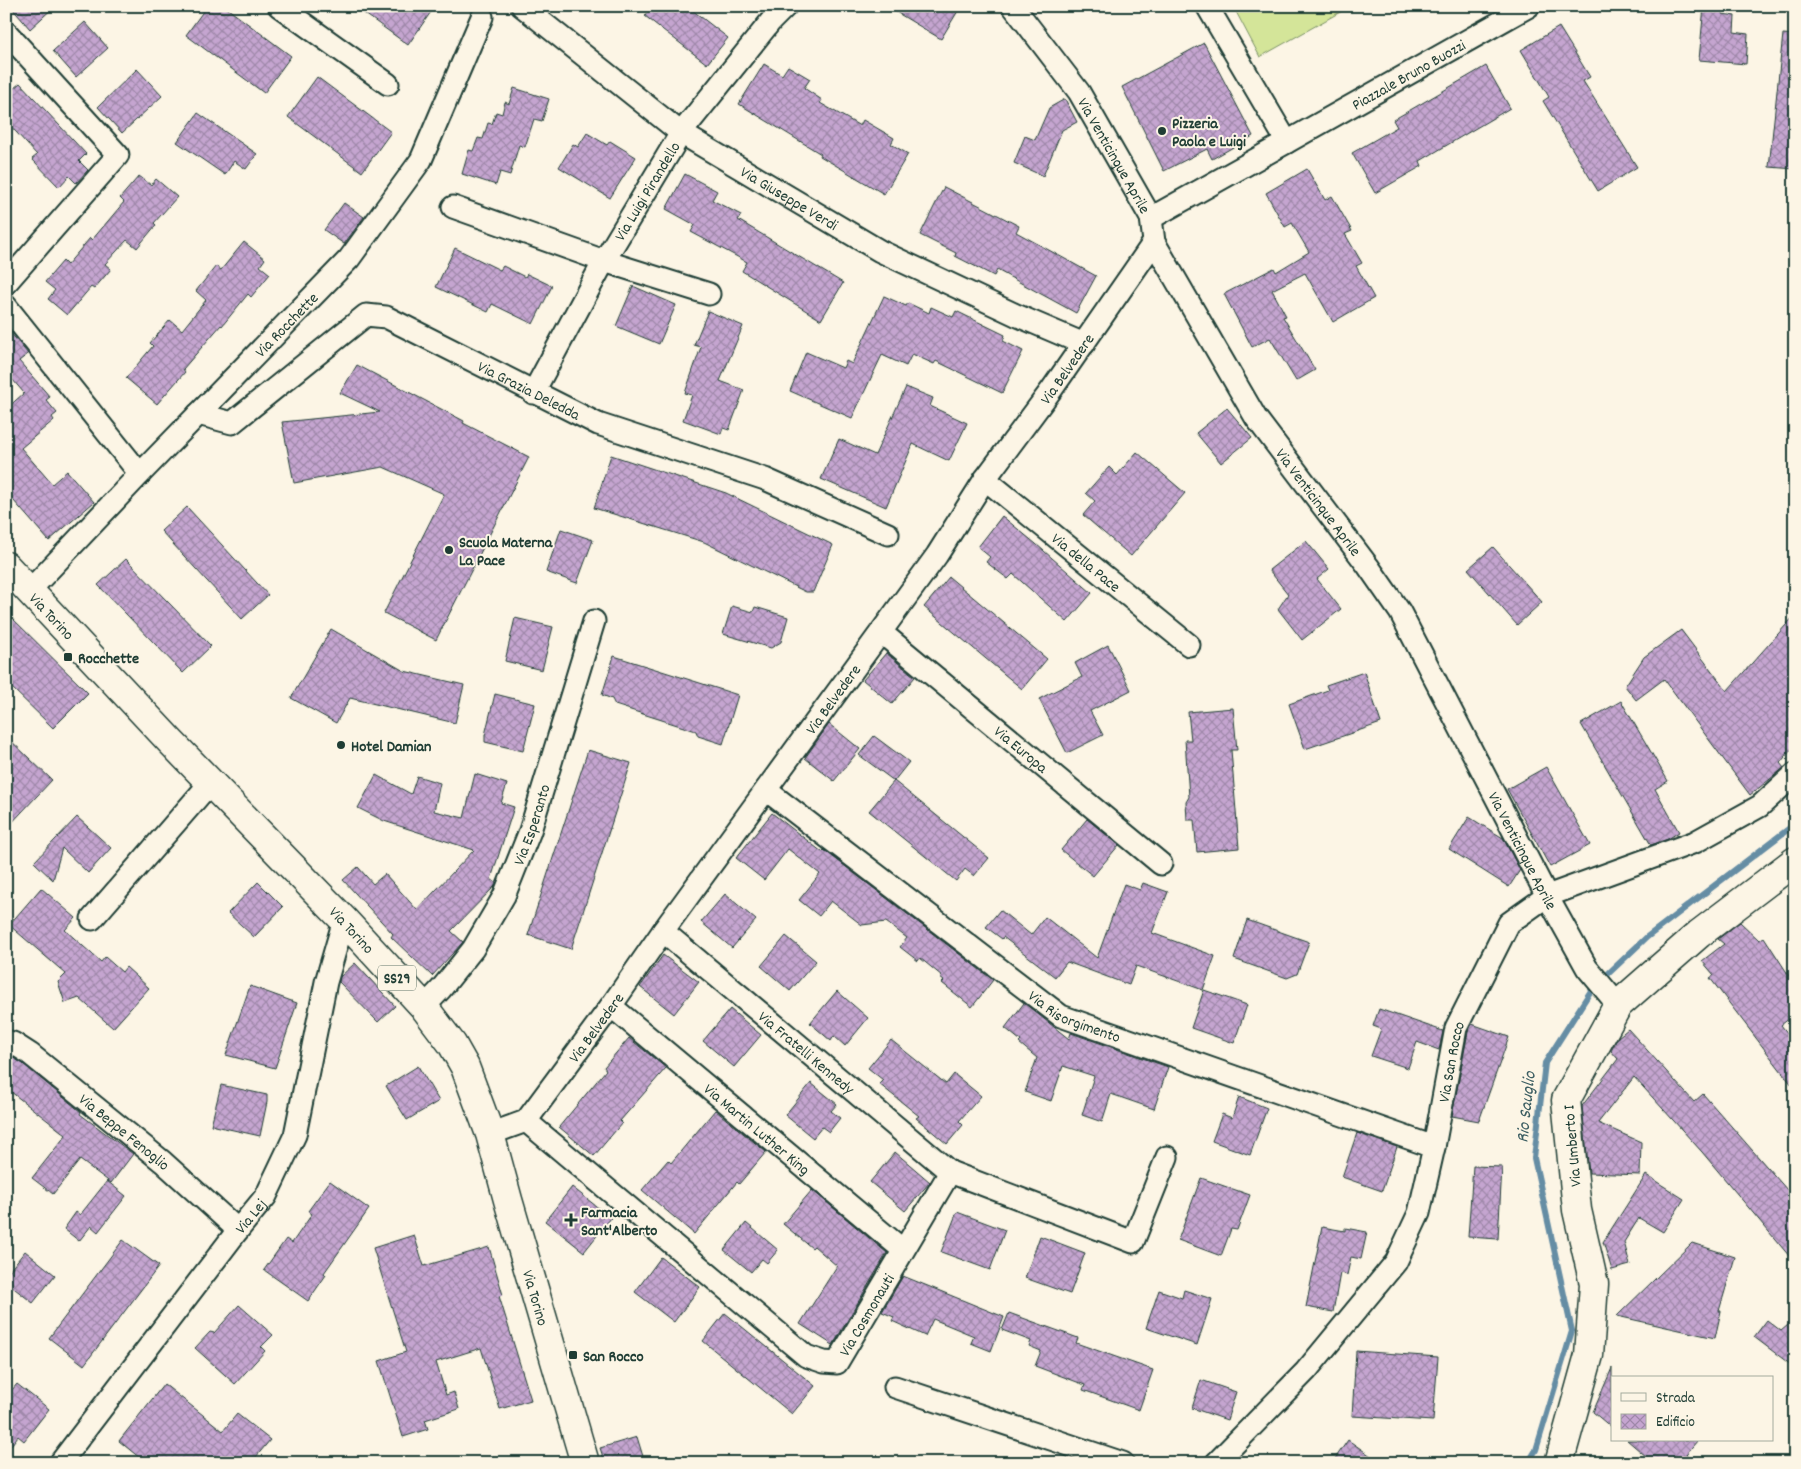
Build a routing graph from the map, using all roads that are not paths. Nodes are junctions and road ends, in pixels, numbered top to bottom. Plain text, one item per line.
1 (279, 6) edge
2 (522, 6) edge
3 (786, 6) edge
4 (1013, 6) edge
5 (1207, 6) edge
6 (1529, 6) edge
7 (482, 17) dead end
8 (6, 32) edge
9 (388, 84) dead end
10 (681, 133) junction
11 (1287, 142) junction
12 (453, 207) dead end
13 (1151, 218) junction
14 (1154, 242) junction
15 (604, 261) junction
16 (6, 283) edge
17 (709, 294) dead end
18 (6, 306) edge
19 (1084, 344) junction
20 (533, 393) junction
21 (198, 414) junction
22 (140, 474) junction
23 (985, 479) junction
24 (888, 534) dead end
25 (6, 566) edge
26 (30, 590) junction
27 (594, 621) dead end
28 (882, 633) junction
29 (1189, 645) dead end
30 (1795, 774) edge
31 (211, 782) junction
32 (766, 790) junction
33 (1795, 862) edge
34 (1162, 864) dead end
35 (1548, 896) junction
36 (92, 919) dead end
37 (344, 920) junction
38 (663, 931) junction
39 (1613, 1000) junction
40 (611, 1006) junction
41 (424, 1007) junction
42 (6, 1041) edge
43 (526, 1121) junction
44 (490, 1134) junction
45 (1434, 1147) junction
46 (1167, 1157) dead end
47 (950, 1172) junction
48 (238, 1230) junction
49 (904, 1250) junction
50 (895, 1387) dead end
51 (60, 1463) edge
52 (585, 1463) edge
53 (1123, 1463) edge
54 (1216, 1463) edge
55 (1559, 1463) edge

1 - 9 street
2 - 10 street, Via Giuseppe Verdi
3 - 10 street, Via Luigi Pirandello
4 - 13 street, Via Venticinque Aprile
5 - 11 street
6 - 11 street, Piazzale Bruno Buozzi
7 - 21 street, Via Rocchette
8 - 16 street
10 - 15 street, Via Luigi Pirandello
10 - 19 street, Via Giuseppe Verdi
11 - 13 street
12 - 15 street
13 - 14 street, Via Venticinque Aprile
14 - 19 street, Via Belvedere
14 - 35 street, Via Venticinque Aprile
15 - 17 street
15 - 20 street, Via Luigi Pirandello
18 - 22 street
19 - 23 street, Via Belvedere
20 - 21 street, Via Grazia Deledda
20 - 24 street, Via Grazia Deledda
21 - 22 street, Via Rocchette
22 - 26 street, Via Rocchette
23 - 28 street, Via Belvedere
23 - 29 street, Via della Pace
25 - 26 main road, Via Torino / SS29
26 - 31 main road, Via Torino / SS29
27 - 41 street, Via Esperanto
28 - 32 street, Via Belvedere
28 - 34 street, Via Europa
30 - 35 street, Via San Rocco
31 - 36 street
31 - 37 main road, Via Torino / SS29
32 - 38 street, Via Belvedere
32 - 45 street, Via Risorgimento
33 - 39 main road, Via Umberto I
35 - 39 street, Via Venticinque Aprile
35 - 45 street, Via San Rocco
37 - 41 main road, Via Torino / SS29
37 - 48 street, Via Lej
38 - 40 street, Via Belvedere
38 - 47 street, Via Fratelli Kennedy
39 - 55 main road, Via Umberto I
40 - 43 street, Via Belvedere
40 - 49 street, Via Martin Luther King
41 - 44 main road, Via Torino / SS29
42 - 48 street, Via Beppe Fenoglio
43 - 44 street
43 - 49 street, Via Cosmonauti
44 - 52 main road, Via Torino / SS29
45 - 54 street, Via San Rocco
46 - 47 street
47 - 49 street, Via Cosmonauti
48 - 51 street, Via Lej
50 - 53 street

